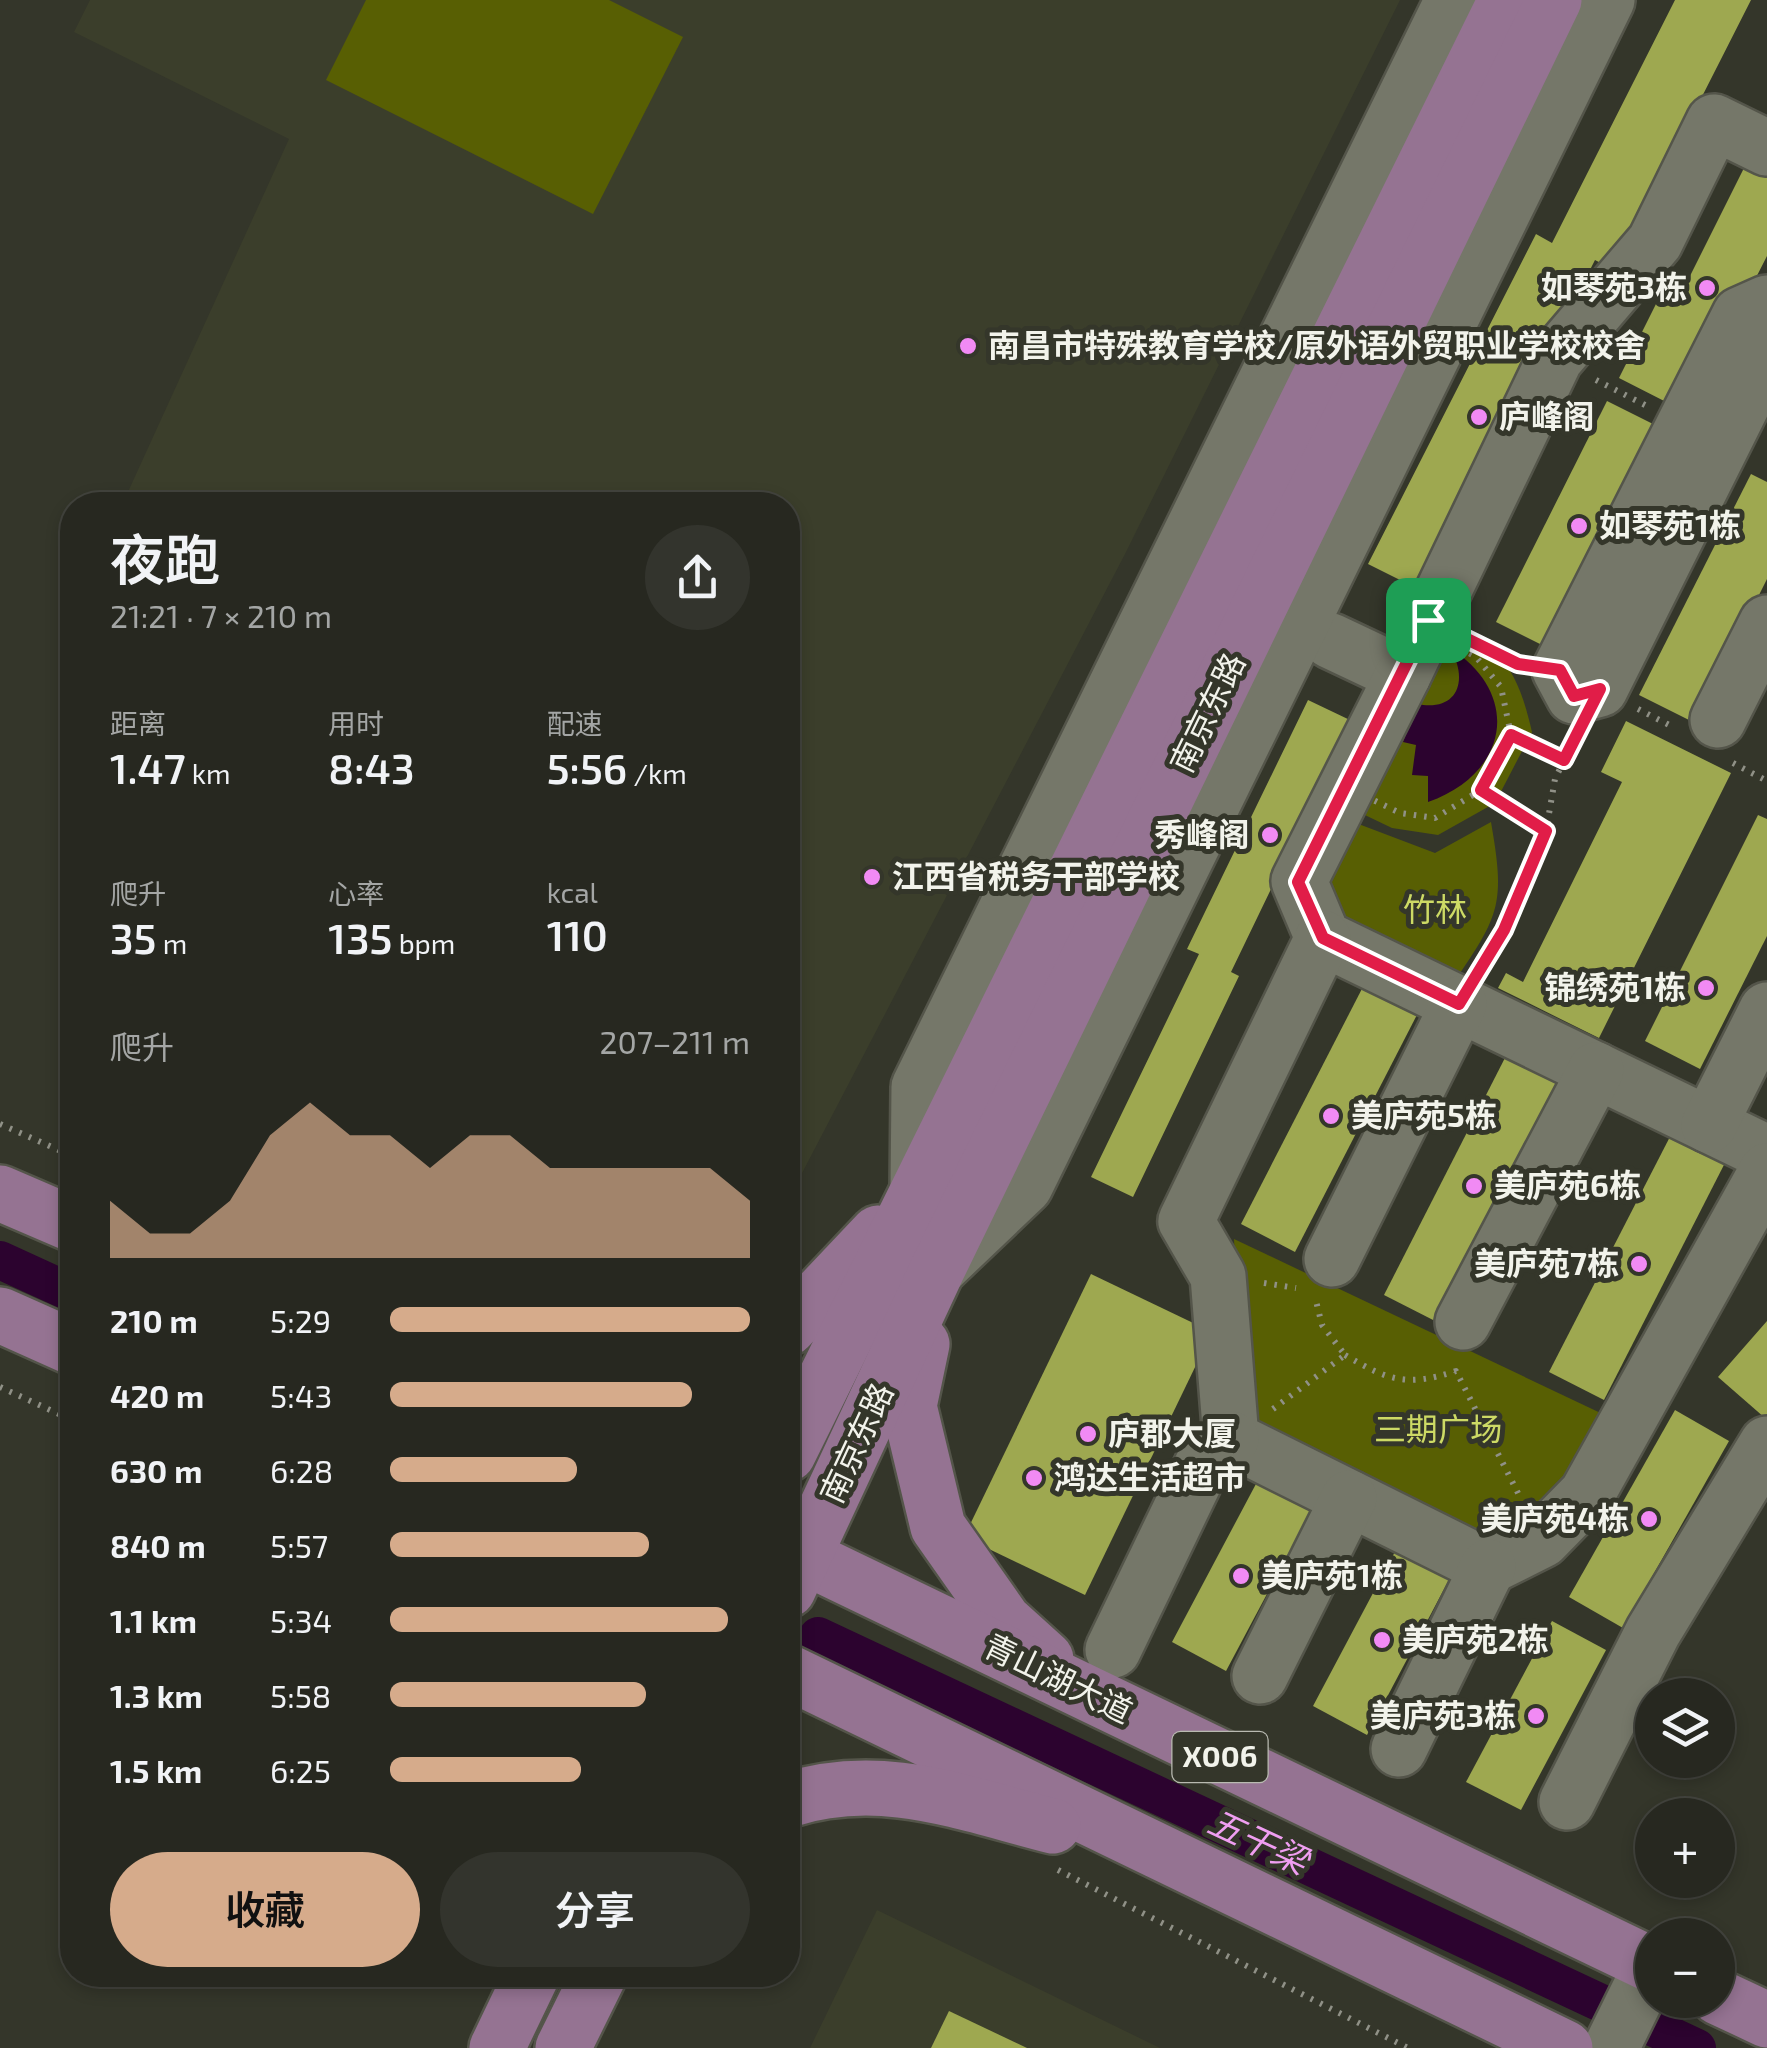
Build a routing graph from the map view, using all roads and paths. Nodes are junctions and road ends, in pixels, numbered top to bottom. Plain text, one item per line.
1 (1453, 0) edge
2 (1506, 0) edge
3 (1554, 0) edge
4 (1607, 0) edge
5 (1767, 148) edge
6 (1767, 303) edge
7 (1767, 354) edge
8 (1428, 620) junction
9 (1767, 623) edge
10 (1332, 641) dead end
11 (1402, 675) junction
12 (1580, 680) junction
13 (1718, 720) joint
14 (1511, 735) junction
15 (1564, 760) junction
16 (1481, 790) junction
17 (1546, 831) junction
18 (1323, 938) junction
19 (1459, 1004) junction
20 (1767, 1010) edge
21 (1596, 1070) junction
22 (0, 1124) edge
23 (1709, 1125) junction
24 (60, 1151) edge
25 (1767, 1152) edge
26 (1767, 1171) edge
27 (918, 1190) junction
28 (0, 1193) edge
29 (60, 1219) edge
30 (1332, 1259) dead end
31 (937, 1270) junction
32 (1218, 1276) junction
33 (0, 1315) edge
34 (800, 1315) edge
35 (1463, 1322) dead end
36 (60, 1342) edge
37 (1344, 1355) junction
38 (0, 1387) edge
39 (60, 1414) edge
40 (800, 1430) edge
41 (1232, 1439) junction
42 (1767, 1444) edge
43 (1348, 1498) junction
44 (1542, 1540) junction
45 (800, 1551) edge
46 (800, 1567) edge
47 (1488, 1567) junction
48 (1095, 1669) junction
49 (1260, 1676) dead end
50 (800, 1678) edge
51 (1399, 1749) dead end
52 (800, 1796) edge
53 (1567, 1802) dead end
54 (1162, 1852) junction
55 (1052, 1867) dead end
56 (1635, 1956) edge
57 (526, 1987) edge
58 (593, 1987) edge
59 (1635, 1999) edge
60 (1735, 2004) edge
61 (1767, 2020) edge
62 (497, 2048) edge
63 (563, 2048) edge
64 (1408, 2048) edge
65 (1565, 2048) edge
66 (1610, 2048) edge

1 - 27 street
2 - 27 main road, 南京东路
3 - 31 main road, 南京东路
4 - 31 street
5 - 8 street
6 - 12 street
7 - 12 street
8 - 11 street
8 - 12 path
9 - 13 street
10 - 11 street
11 - 18 street
12 - 13 path
12 - 15 path
14 - 15 path
14 - 16 path
14 - 16 path
15 - 17 path
16 - 17 path
17 - 19 path
18 - 19 street
18 - 32 street
19 - 21 street
19 - 30 street
20 - 23 street
21 - 23 street
21 - 35 street
22 - 24 path
23 - 25 street
26 - 44 street
27 - 34 main road
27 - 40 main road, 南京东路
28 - 29 main road
31 - 45 main road, 南京东路
31 - 48 main road
32 - 37 path
32 - 41 street
33 - 36 main road
37 - 41 path
37 - 44 path
38 - 39 path
41 - 43 street
41 - 48 street
42 - 53 street
43 - 47 street
43 - 49 street
44 - 47 street
46 - 48 main road, 青山湖大道 / X006
47 - 51 street
48 - 56 main road, 青山湖大道 / X006
50 - 54 main road
52 - 54 main road
54 - 65 main road
55 - 64 path
57 - 62 main road
58 - 63 main road
59 - 66 street
60 - 61 main road

